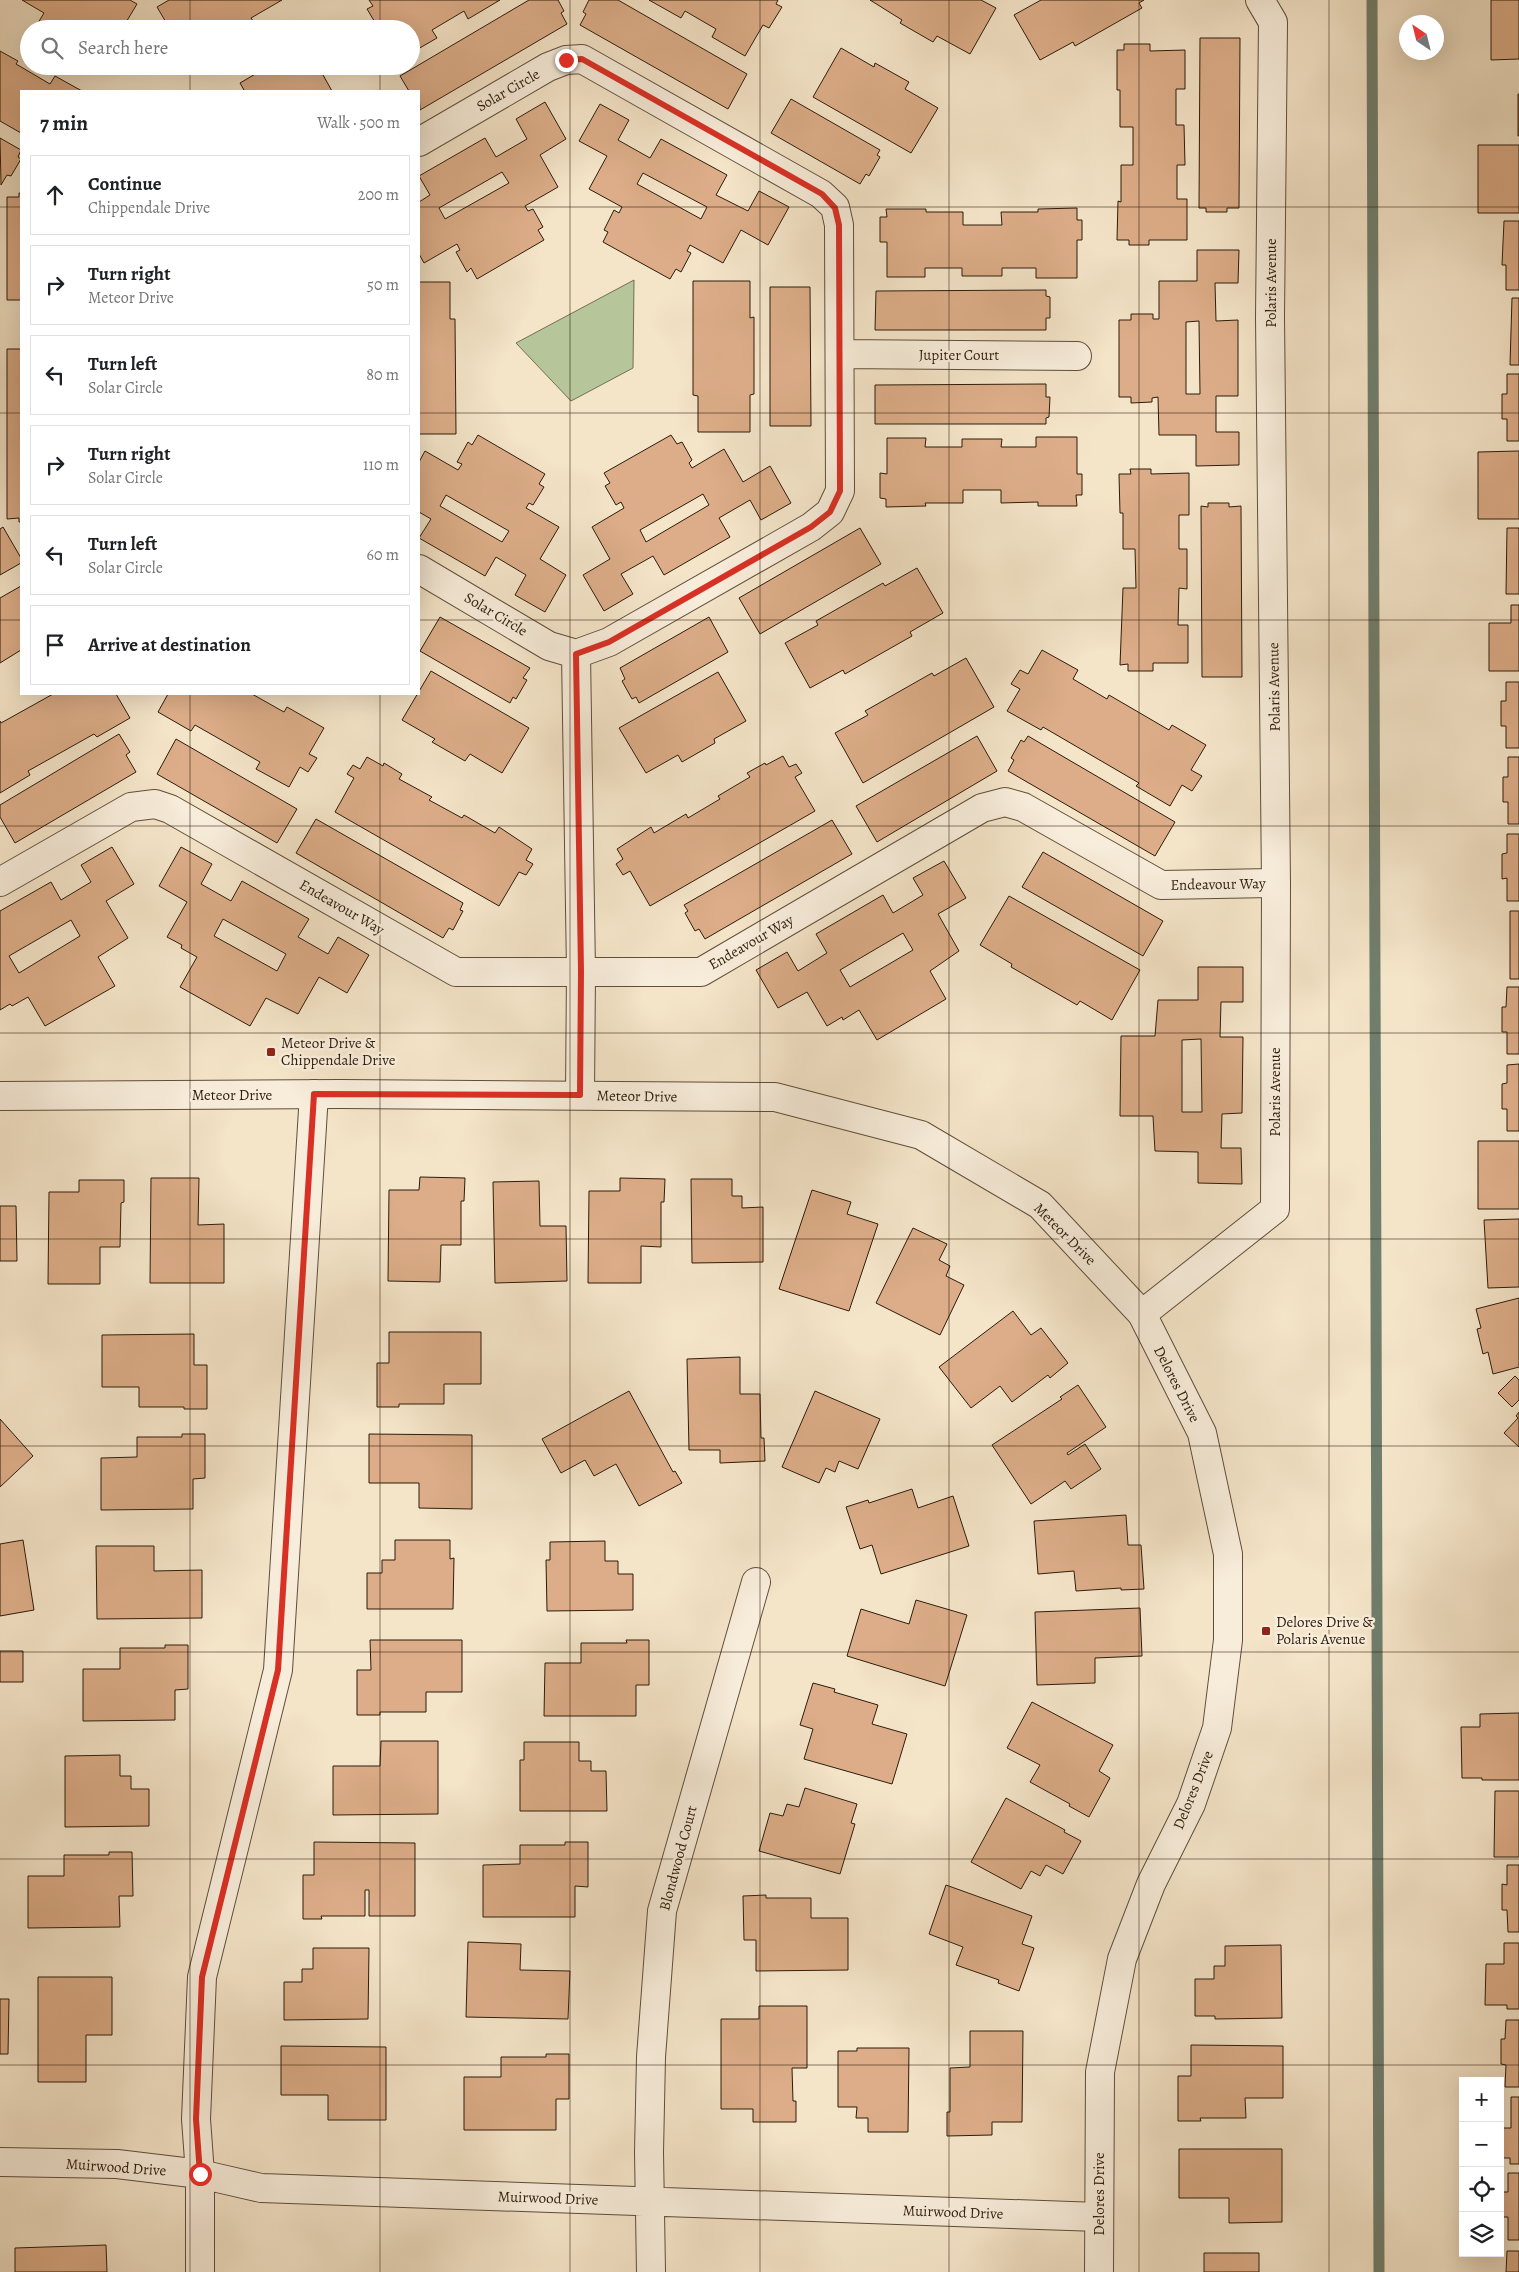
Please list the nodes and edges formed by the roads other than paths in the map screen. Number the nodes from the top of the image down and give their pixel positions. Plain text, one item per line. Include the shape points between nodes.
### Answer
1 (1260, 0) edge
2 (420, 141) edge
3 (840, 354) junction
4 (1077, 356) dead end
5 (420, 569) edge
6 (576, 654) junction
7 (0, 882) edge
8 (1276, 883) junction
9 (581, 971) junction
10 (314, 1094) junction
11 (580, 1095) junction
12 (0, 1096) edge
13 (1142, 1314) junction
14 (756, 1582) dead end
15 (0, 2162) edge
16 (200, 2174) junction
17 (652, 2201) junction
18 (1099, 2217) junction
19 (200, 2272) edge
20 (651, 2272) edge
21 (1099, 2272) edge

1 - 8 street, Polaris Avenue via 1273,22 1270,317
2 - 3 street, Solar Circle via 548,67 566,60 582,59 822,194 835,208 839,225
3 - 4 street, Jupiter Court
3 - 6 street, Solar Circle via 840,491 830,512 811,527 609,642
5 - 6 street, Solar Circle via 549,646
6 - 9 street
7 - 9 street, Endeavour Way via 131,807 156,804 456,972
8 - 9 street, Endeavour Way via 1161,885 1023,807 1005,802 982,808 701,972
8 - 13 street, Polaris Avenue via 1275,1209
9 - 11 street
10 - 11 street, Meteor Drive
10 - 12 street, Meteor Drive
10 - 16 street via 278,1670 202,1977 196,2119
11 - 13 street, Meteor Drive via 775,1097 921,1135 1040,1205
13 - 18 street, Delores Drive via 1202,1432 1228,1554 1228,1640 1217,1728 1191,1804 1151,1884 1122,1959 1100,2072
14 - 17 street, Blondwood Court via 662,1911 651,2057
15 - 16 street, Muirwood Drive via 117,2164
16 - 17 street, Muirwood Drive via 262,2188
16 - 19 street
17 - 18 street, Muirwood Drive
17 - 20 street, Blondwood Court
18 - 21 street, Delores Drive

